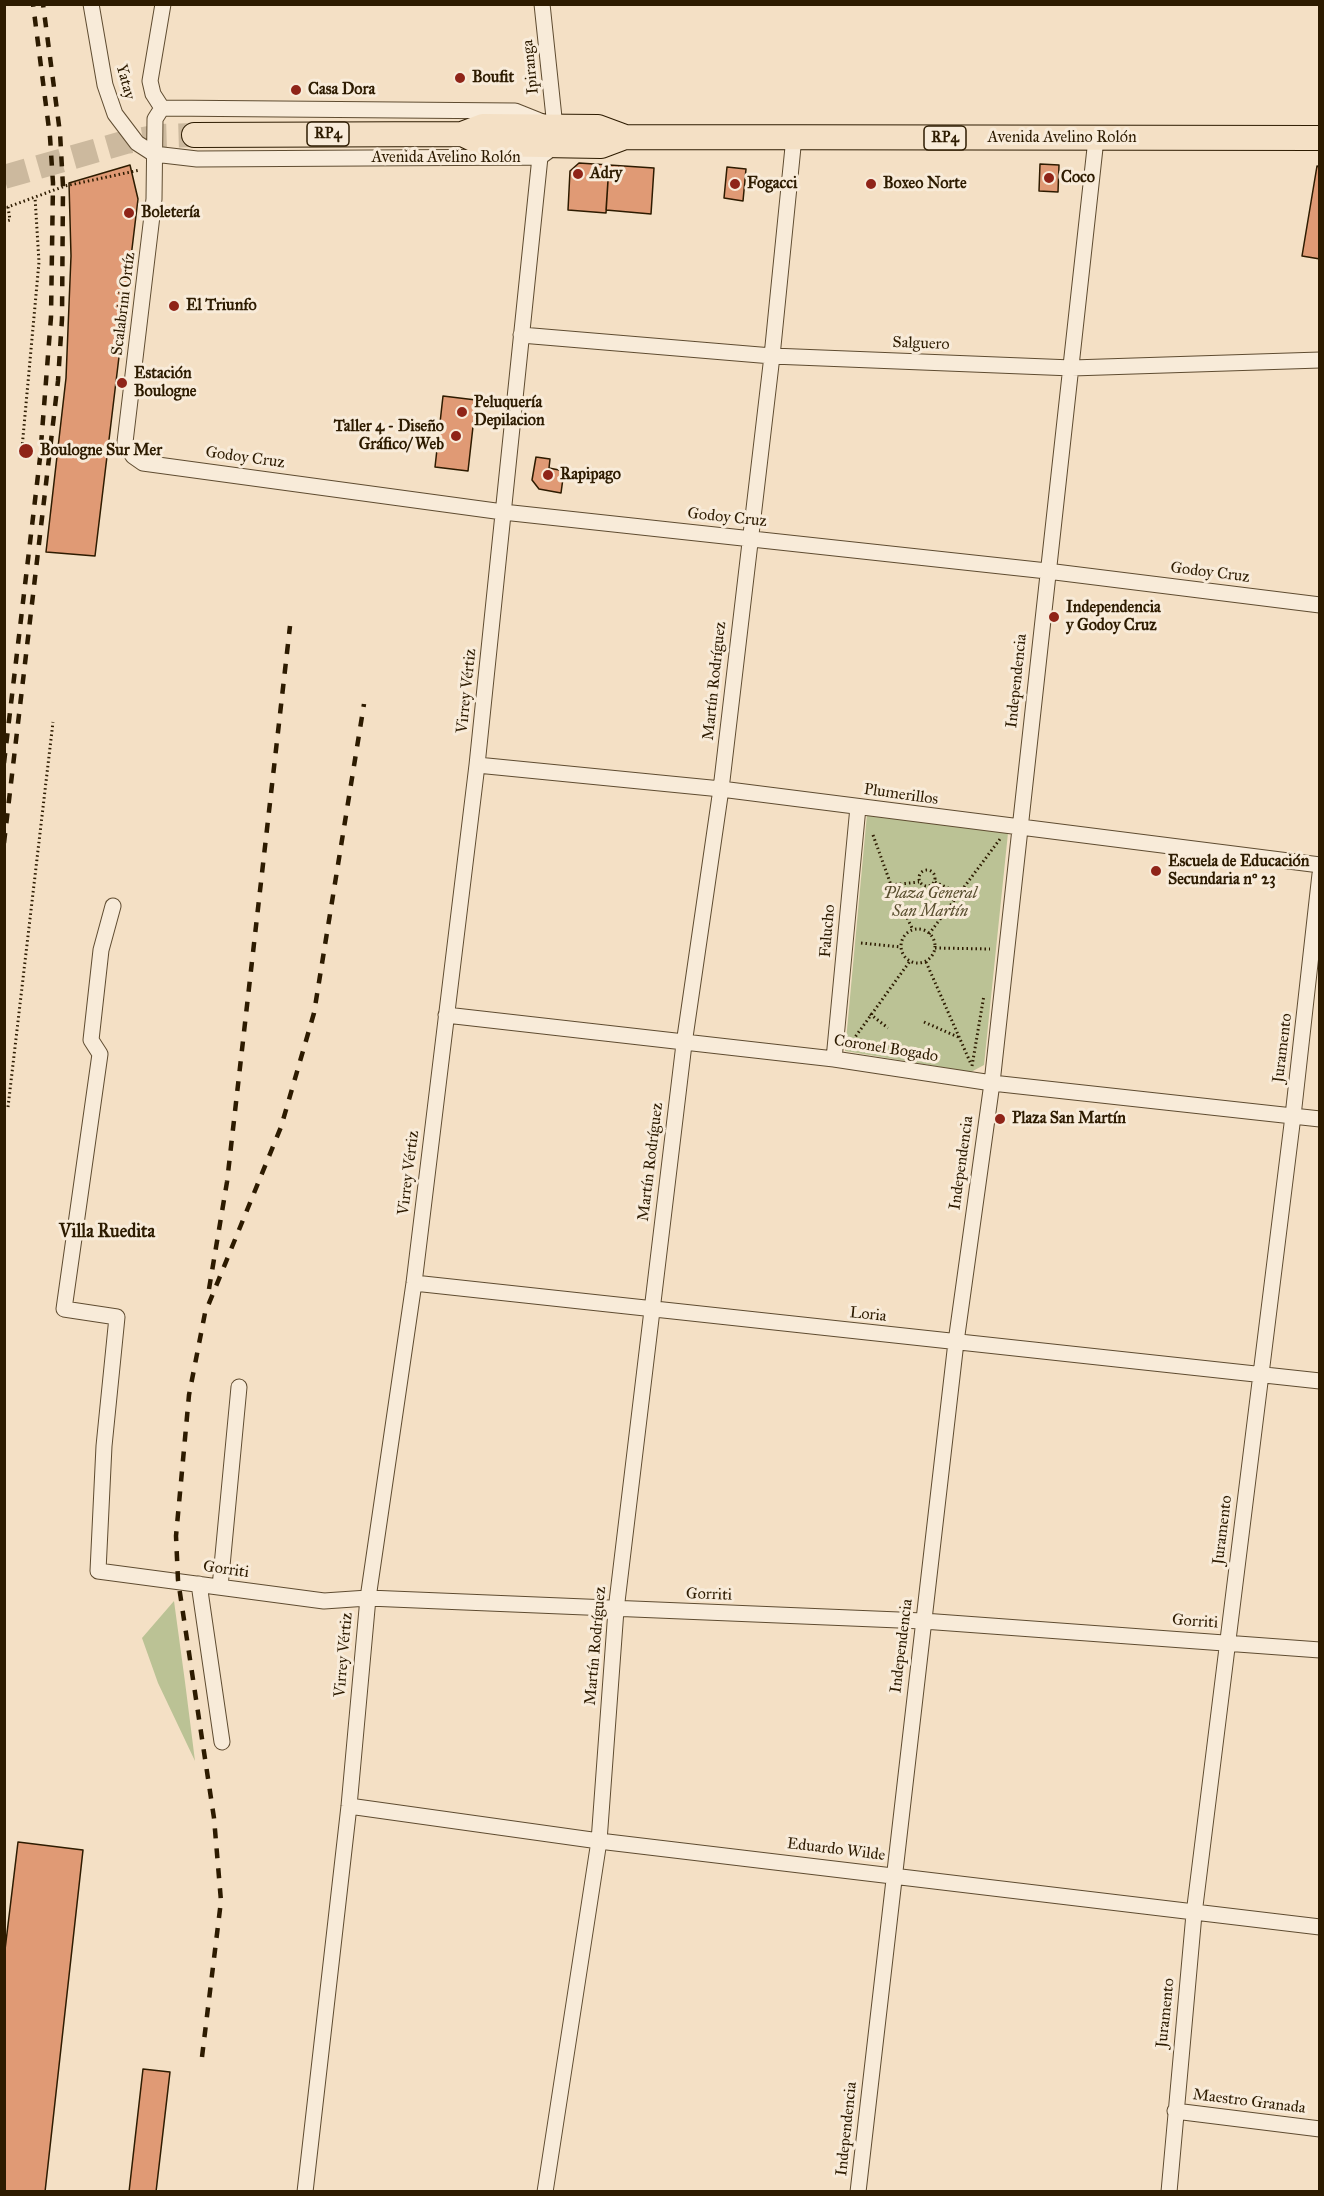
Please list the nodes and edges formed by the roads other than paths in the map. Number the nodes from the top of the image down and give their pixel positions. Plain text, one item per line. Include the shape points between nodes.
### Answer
1 (92, 4) edge
2 (163, 4) edge
3 (542, 4) edge
4 (162, 108) junction
5 (194, 135) tunnel mouth
6 (794, 137) junction
7 (1320, 138) edge
8 (1096, 139) junction
9 (550, 143) junction
10 (154, 161) junction
11 (521, 334) junction
12 (772, 356) junction
13 (1320, 360) edge
14 (1072, 368) junction
15 (133, 456) joint
16 (504, 512) junction
17 (748, 539) junction
18 (1047, 571) junction
19 (1320, 605) edge
20 (477, 765) junction
21 (721, 789) junction
22 (858, 807) junction
23 (1019, 829) junction
24 (1320, 866) edge
25 (1320, 874) edge
26 (113, 906) dead end
27 (446, 1016) junction
28 (684, 1044) junction
29 (834, 1059) junction
30 (992, 1083) junction
31 (1293, 1116) junction
32 (1320, 1119) edge
33 (414, 1283) junction
34 (651, 1309) junction
35 (956, 1342) junction
36 (1261, 1375) junction
37 (1320, 1382) edge
38 (239, 1387) dead end
39 (199, 1584) junction
40 (220, 1587) junction
41 (368, 1598) junction
42 (616, 1610) junction
43 (923, 1621) junction
44 (1226, 1642) junction
45 (1320, 1650) edge
46 (222, 1742) dead end
47 (349, 1806) junction
48 (599, 1841) junction
49 (893, 1875) junction
50 (1194, 1914) junction
51 (1320, 1927) edge
52 (1175, 2111) junction
53 (1320, 2129) edge
54 (304, 2192) edge
55 (545, 2192) edge
56 (858, 2192) edge
57 (1168, 2192) edge

1 - 10 street, Yatay via 105,85 116,114
2 - 4 street via 150,81
3 - 9 street, Ipiranga
4 - 9 street, Avenida Avelino Rolón via 515,111
4 - 10 street, Scalabrini Ortíz via 155,118
5 - 9 main road, Avenida Avelino Rolón / RP4 via 462,134 483,144
6 - 8 main road, Avenida Avelino Rolón / RP4
6 - 9 main road, Avenida Avelino Rolón / RP4 via 625,137 601,146
6 - 12 street, Martín Rodríguez
7 - 8 main road, Avenida Avelino Rolón / RP4
8 - 14 street, Independencia
9 - 10 street, Avenida Avelino Rolón
9 - 11 street, Virrey Vértiz
10 - 15 street, Scalabrini Ortíz via 154,199 125,442
11 - 12 street, Salguero
11 - 16 street, Virrey Vértiz
12 - 14 street, Salguero
12 - 17 street, Martín Rodríguez
13 - 14 street, Salguero
14 - 18 street, Independencia
15 - 16 street, Godoy Cruz via 144,463
16 - 17 street, Godoy Cruz
16 - 20 street, Virrey Vértiz
17 - 18 street, Godoy Cruz
17 - 21 street, Martín Rodríguez
18 - 19 street, Godoy Cruz
18 - 23 street, Independencia
20 - 21 street, Plumerillos
20 - 27 street, Virrey Vértiz
21 - 22 street, Plumerillos
21 - 28 street, Martín Rodríguez
22 - 23 street, Plumerillos
22 - 29 street, Falucho
23 - 24 street, Plumerillos
23 - 30 street, Independencia
25 - 31 street, Juramento
26 - 39 street, Gorriti via 101,950 91,1040 100,1053 64,1309 117,1317 104,1446 98,1570
27 - 28 street, Coronel Bogado
27 - 33 street, Virrey Vértiz
28 - 29 street, Coronel Bogado
28 - 34 street, Martín Rodríguez
29 - 30 street, Coronel Bogado
30 - 31 street, Coronel Bogado
30 - 35 street, Independencia
31 - 32 street, Coronel Bogado
31 - 36 street, Juramento
33 - 34 street, Loria
33 - 41 street, Virrey Vértiz
34 - 35 street, Loria
34 - 42 street, Martín Rodríguez
35 - 36 street, Loria
35 - 43 street, Independencia
36 - 37 street, Loria
36 - 44 street, Juramento
38 - 40 street
39 - 40 street, Gorriti
39 - 46 street
40 - 41 street, Gorriti via 324,1601
41 - 42 street, Gorriti
41 - 47 street, Virrey Vértiz
42 - 43 street, Gorriti
42 - 48 street, Martín Rodríguez
43 - 44 street, Gorriti
43 - 49 street, Independencia
44 - 45 street, Gorriti
44 - 50 street, Juramento
47 - 48 street, Eduardo Wilde
47 - 54 street, Virrey Vértiz
48 - 49 street, Eduardo Wilde
48 - 55 street, Martín Rodríguez
49 - 50 street, Eduardo Wilde
49 - 56 street, Independencia
50 - 51 street, Eduardo Wilde
50 - 52 street, Juramento
52 - 53 street, Maestro Granada
52 - 57 street, Juramento

